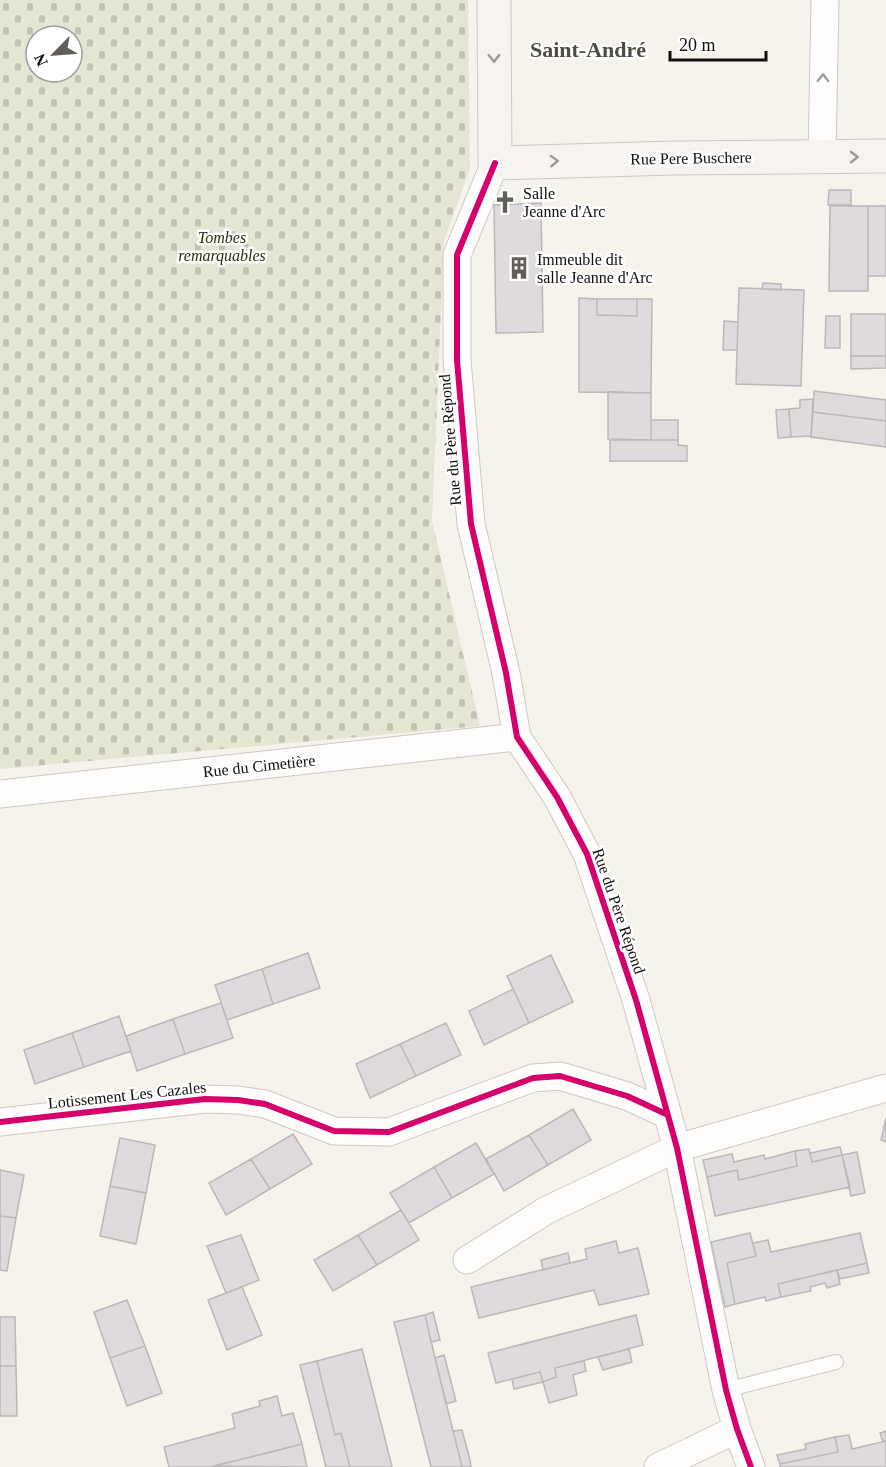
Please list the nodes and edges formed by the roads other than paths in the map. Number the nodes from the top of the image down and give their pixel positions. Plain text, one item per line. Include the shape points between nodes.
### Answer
1 (494, 0) edge
2 (825, 0) edge
3 (886, 156) edge
4 (822, 157) junction
5 (495, 163) junction
6 (517, 738) junction
7 (0, 794) edge
8 (886, 1088) edge
9 (666, 1114) junction
10 (0, 1122) edge
11 (676, 1148) junction
12 (467, 1260) dead end
13 (837, 1362) dead end
14 (726, 1390) junction
15 (737, 1429) junction
16 (658, 1467) edge
17 (751, 1467) edge

1 -> 5 main road, Rue du Père Répond
4 -> 2 street
4 -> 3 main road, Rue Pere Buschere
5 -> 4 main road, Rue Pere Buschere
5 - 6 street, Rue du Père Répond via 457,255 457,360 471,524
6 - 7 street, Rue du Cimetière
6 - 9 street, Rue du Père Répond via 557,797 587,854 636,1000
8 - 11 street
9 - 10 street, Lotissement Les Cazales via 627,1096 560,1076 533,1078 388,1132 334,1131 265,1104 238,1100
9 - 11 street, Rue du Père Répond
11 - 12 street via 547,1210
11 - 14 street, Rue du Père Répond
13 - 14 lane
14 - 15 street, Rue du Père Répond
15 - 16 street
15 - 17 street, Rue du Père Répond

